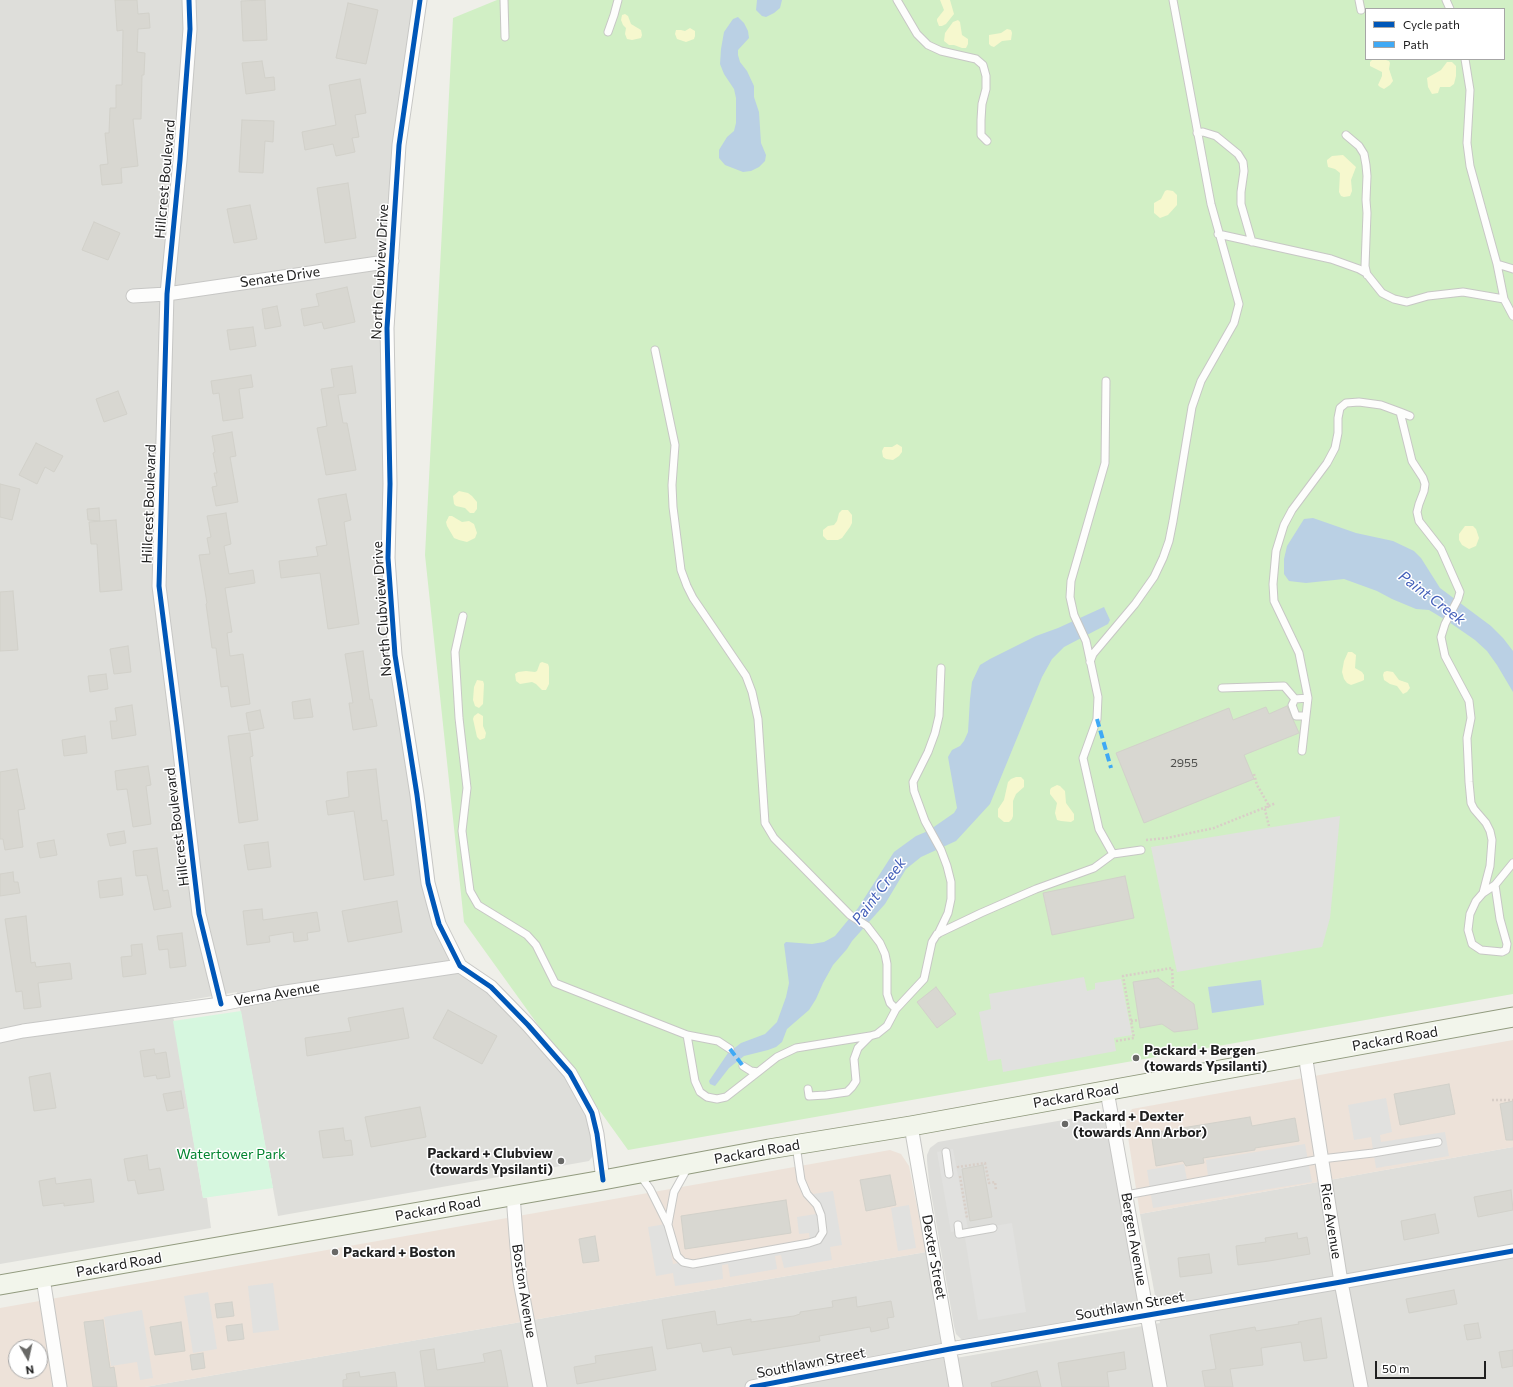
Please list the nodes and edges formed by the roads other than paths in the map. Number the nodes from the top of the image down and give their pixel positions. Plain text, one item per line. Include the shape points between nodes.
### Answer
1 (189, 0) edge
2 (420, 0) edge
3 (504, 0) edge
4 (618, 0) edge
5 (898, 0) edge
6 (1172, 0) edge
7 (1359, 0) edge
8 (1361, 10) dead end
9 (608, 32) dead end
10 (505, 37) dead end
11 (1465, 60) edge
12 (1198, 133) junction
13 (1346, 135) dead end
14 (987, 140) dead end
15 (1218, 234) junction
16 (1252, 242) junction
17 (392, 261) junction
18 (1497, 264) junction
19 (1513, 269) edge
20 (1367, 275) junction
21 (168, 294) junction
22 (133, 296) dead end
23 (1504, 299) junction
24 (1513, 316) edge
25 (655, 350) dead end
26 (1106, 381) dead end
27 (1400, 412) junction
28 (1410, 416) dead end
29 (463, 616) dead end
30 (1090, 662) junction
31 (941, 668) dead end
32 (1222, 688) dead end
33 (1308, 698) junction
34 (1295, 699) junction
35 (1306, 716) junction
36 (1302, 751) dead end
37 (1141, 850) dead end
38 (1114, 854) junction
39 (1513, 863) edge
40 (1495, 885) junction
41 (1482, 893) junction
42 (937, 934) junction
43 (460, 966) junction
44 (221, 1004) junction
45 (896, 1009) junction
46 (1513, 1017) edge
47 (687, 1035) junction
48 (0, 1036) edge
49 (870, 1036) junction
50 (730, 1049) dead end
51 (1305, 1054) junction
52 (743, 1066) dead end
53 (758, 1072) junction
54 (808, 1089) dead end
55 (1108, 1090) junction
56 (911, 1126) junction
57 (1438, 1142) dead end
58 (796, 1145) junction
59 (946, 1152) dead end
60 (1321, 1158) junction
61 (690, 1164) junction
62 (639, 1173) junction
63 (949, 1174) dead end
64 (603, 1180) junction
65 (514, 1195) junction
66 (1126, 1195) junction
67 (668, 1225) junction
68 (958, 1225) dead end
69 (992, 1228) dead end
70 (1513, 1251) edge
71 (43, 1278) junction
72 (1341, 1282) junction
73 (0, 1283) edge
74 (1148, 1315) junction
75 (950, 1349) junction
76 (60, 1387) edge
77 (540, 1387) edge
78 (752, 1387) edge
79 (956, 1387) edge
80 (1160, 1387) edge
81 (1361, 1387) edge

1 - 21 street, Hillcrest Boulevard via 190,28
2 - 17 street, North Clubview Drive via 399,145
3 - 10 lane
4 - 9 lane
5 - 14 lane via 916,34 928,45 976,59 984,65 986,89 980,120 981,135
6 - 12 lane
7 - 8 lane
11 - 18 lane via 1470,90 1470,166
12 - 15 lane
12 - 16 lane via 1216,136 1238,154 1243,162 1241,204
13 - 20 lane via 1359,146 1366,165
15 - 16 lane
15 - 30 lane via 1236,292 1237,313 1201,381 1192,407 1169,541 1154,577 1093,654
16 - 20 lane via 1331,259 1359,269
17 - 21 street, Senate Drive
17 - 43 street, North Clubview Drive via 388,328 388,558 395,655 428,883 439,924
18 - 19 lane
18 - 23 lane
20 - 23 lane via 1382,293 1407,302 1428,296 1463,292
21 - 22 street, Senate Drive
21 - 44 street, Hillcrest Boulevard via 159,586 199,914
23 - 24 lane
25 - 45 lane via 674,445 673,506 682,570 693,598 746,676 752,692 758,719 765,823 774,838 850,915 867,926 880,943 887,964 887,994 890,1003
26 - 30 lane via 1105,463 1071,581 1070,598 1074,615 1086,641
27 - 28 lane
27 - 33 lane via 1381,405 1359,402 1343,405 1338,418 1335,448 1284,525 1276,551 1274,601 1299,653
27 - 41 lane via 1412,461 1425,484 1417,512 1419,521 1441,549 1460,592 1441,637 1445,656 1469,701 1471,718 1467,738 1471,803 1486,823 1492,840 1491,860
29 - 47 lane via 455,652 467,788 462,831 470,891 478,905 527,935 536,945 555,983
30 - 38 lane via 1098,697 1097,719 1083,758 1099,829
31 - 42 lane via 939,716 935,733 913,782 925,820 948,866 951,882 948,913
32 - 34 lane via 1284,686
33 - 34 lane
33 - 35 lane
34 - 35 lane via 1292,704 1296,716
35 - 36 lane
37 - 38 lane
38 - 42 lane via 1094,868 1036,889
39 - 40 lane
40 - 41 lane
40 - 41 lane via 1507,944 1506,950 1502,952 1481,950 1472,944 1468,930 1470,914
42 - 45 lane via 932,942 924,979
43 - 44 street, Verna Avenue
43 - 64 street, North Clubview Drive via 491,987 570,1073 592,1113
44 - 48 street, Verna Avenue
45 - 49 lane via 887,1026
46 - 51 main road, Packard Road
47 - 50 lane via 718,1041
47 - 53 lane via 695,1081 700,1092 707,1097 726,1097
49 - 53 lane via 796,1048 777,1057
49 - 54 lane via 858,1048 854,1059 856,1081 847,1092 809,1096
51 - 55 main road, Packard Road
51 - 60 street, Rice Avenue
52 - 53 lane via 751,1072
55 - 56 main road, Packard Road
55 - 66 street, Bergen Avenue
56 - 58 main road, Packard Road
56 - 75 street, Dexter Street
57 - 60 lane via 1373,1153
58 - 61 main road, Packard Road
58 - 67 lane via 802,1180 807,1194 817,1205 821,1215 823,1232 818,1240 693,1264 683,1262 677,1256
59 - 63 lane
60 - 66 lane
60 - 72 street, Rice Avenue
61 - 62 main road, Packard Road
61 - 67 lane via 674,1192
62 - 64 main road, Packard Road
62 - 67 lane
64 - 65 main road, Packard Road
65 - 71 main road, Packard Road
65 - 77 street, Boston Avenue via 520,1281
66 - 74 street, Bergen Avenue
68 - 69 lane via 959,1234
70 - 72 street, Southlawn Street
71 - 73 main road, Packard Road
71 - 76 street
72 - 74 street, Southlawn Street
72 - 81 street, Rice Avenue
74 - 75 street, Southlawn Street
74 - 80 street, Bergen Avenue
75 - 78 street, Southlawn Street
75 - 79 street, Dexter Street

